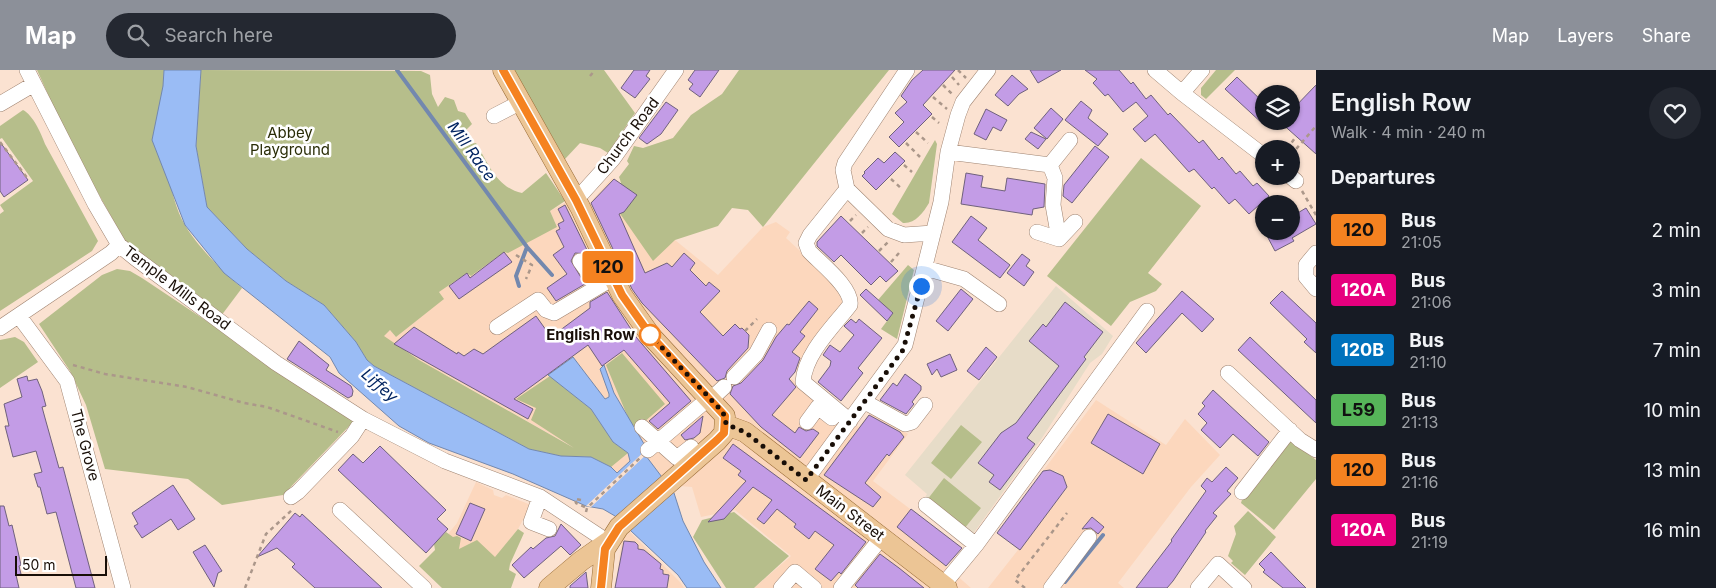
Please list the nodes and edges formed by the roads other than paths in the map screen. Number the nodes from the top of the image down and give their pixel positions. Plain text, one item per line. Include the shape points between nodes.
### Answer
1 (27, 70) edge
2 (503, 70) edge
3 (676, 70) edge
4 (907, 70) edge
5 (988, 70) edge
6 (1155, 70) edge
7 (1202, 70) edge
8 (34, 84) junction
9 (1182, 93) junction
10 (0, 104) edge
11 (523, 105) junction
12 (496, 120) dead end
13 (1070, 140) dead end
14 (1255, 149) edge
15 (948, 152) junction
16 (1050, 165) junction
17 (847, 189) junction
18 (578, 204) junction
19 (1075, 222) dead end
20 (1037, 232) dead end
21 (933, 233) junction
22 (1059, 239) junction
23 (119, 245) junction
24 (1316, 253) edge
25 (580, 261) dead end
26 (925, 268) junction
27 (606, 282) junction
28 (1316, 289) edge
29 (999, 304) dead end
30 (1147, 311) dead end
31 (19, 316) junction
32 (497, 327) dead end
33 (0, 328) edge
34 (769, 330) dead end
35 (1228, 372) dead end
36 (719, 390) junction
37 (865, 402) junction
38 (925, 405) dead end
39 (368, 422) junction
40 (807, 422) dead end
41 (726, 424) junction
42 (848, 424) junction
43 (642, 427) dead end
44 (1290, 430) junction
45 (653, 446) junction
46 (691, 447) dead end
47 (1316, 450) edge
48 (806, 480) junction
49 (1242, 492) dead end
50 (295, 495) road end
51 (540, 498) junction
52 (926, 505) dead end
53 (340, 510) dead end
54 (549, 528) dead end
55 (614, 535) junction
56 (882, 536) junction
57 (1089, 537) dead end
58 (976, 546) junction
59 (945, 586) edge
60 (123, 588) edge
61 (424, 588) edge
62 (549, 588) edge
63 (601, 588) edge
64 (781, 588) edge
65 (814, 588) edge
66 (841, 588) edge
67 (1051, 588) edge
68 (1198, 588) edge
69 (1244, 588) edge

1 - 8 street, Temple Mills Road
2 - 11 main road
3 - 18 street, Church Road
4 - 17 street via 845,163 843,170
5 - 15 street via 963,102
6 - 9 street
7 - 9 street
8 - 10 street
8 - 23 street, Temple Mills Road
9 - 14 street
11 - 12 street
11 - 18 main road
13 - 16 street
15 - 16 street
15 - 21 street
16 - 22 street via 1055,178 1053,205
17 - 21 street via 888,228 904,235
17 - 42 street via 810,234 806,244 845,288 851,298 850,304 814,353 803,382
18 - 27 main road
19 - 22 street
20 - 22 street
21 - 26 street
23 - 31 street
23 - 39 street, Temple Mills Road via 276,363
24 - 28 street via 1306,265 1306,278
25 - 27 street
26 - 29 street via 964,279
26 - 37 street via 906,345
27 - 32 street via 554,313 546,310 538,300
27 - 36 main road via 622,295 651,336
30 - 58 street
31 - 33 street
31 - 60 street, The Grove via 67,381 72,394
34 - 36 street via 756,354
35 - 44 street
36 - 41 main road
36 - 45 street
37 - 38 street via 905,424 912,422
37 - 42 street
39 - 50 street
39 - 51 street, Temple Mills Road via 445,461
40 - 42 street via 818,407
41 - 48 main road, Main Street via 745,432
41 - 55 main road via 724,433 717,440
42 - 48 street
43 - 45 street
44 - 47 street
44 - 49 street
45 - 46 street via 677,458
48 - 56 main road, Main Street
51 - 54 street via 531,522
51 - 55 street, Temple Mills Road
52 - 58 street
53 - 61 street
55 - 62 main road
55 - 63 main road via 602,560
56 - 59 main road, Main Street
56 - 66 street
57 - 67 street
58 - 59 street
64 - 65 street via 795,572
68 - 69 street via 1220,560

